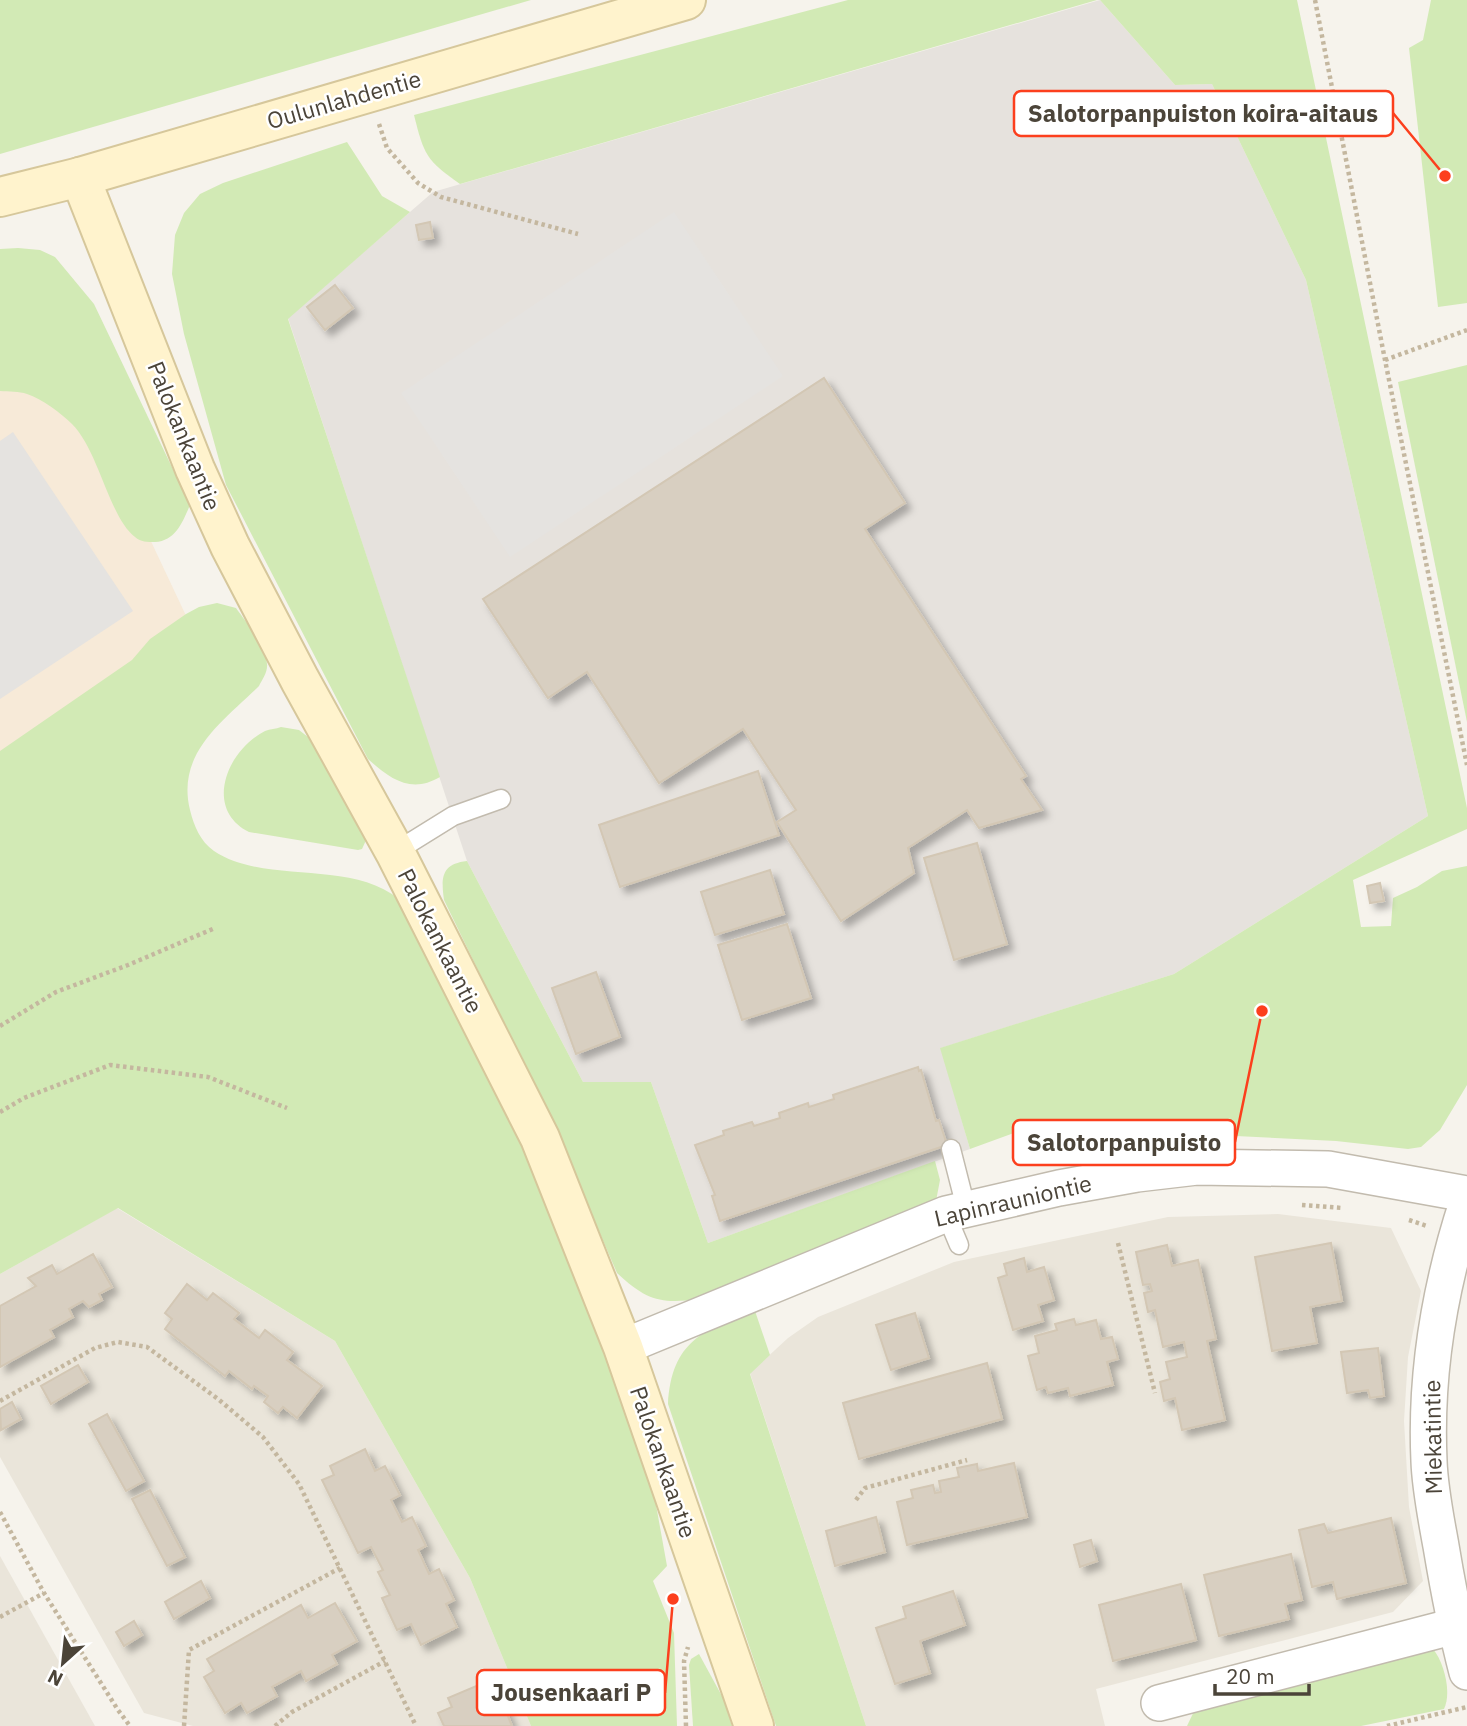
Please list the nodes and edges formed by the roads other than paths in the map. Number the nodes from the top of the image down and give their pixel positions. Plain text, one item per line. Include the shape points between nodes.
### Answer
1 (687, 0) edge
2 (80, 177) junction
3 (0, 197) edge
4 (501, 799) dead end
5 (395, 852) junction
6 (951, 1149) dead end
7 (1467, 1194) edge
8 (956, 1211) junction
9 (1462, 1218) edge
10 (959, 1245) dead end
11 (623, 1347) junction
12 (1455, 1626) junction
13 (1467, 1672) edge
14 (1159, 1703) dead end
15 (754, 1726) edge

1 - 2 main road, Oulunlahdentie
2 - 3 main road, Oulunlahdentie
2 - 5 main road, Palokankaantie via 230,546
4 - 5 lane via 453,816
5 - 11 main road, Palokankaantie via 540,1138
6 - 8 lane
7 - 8 street, Lapinrauniontie via 1328,1168 1197,1167 1137,1174
8 - 10 lane
8 - 11 street, Lapinrauniontie
9 - 12 street, Miekatintie via 1441,1306 1430,1384 1429,1462
11 - 15 main road, Palokankaantie
12 - 13 street, Miekatintie
12 - 14 street

